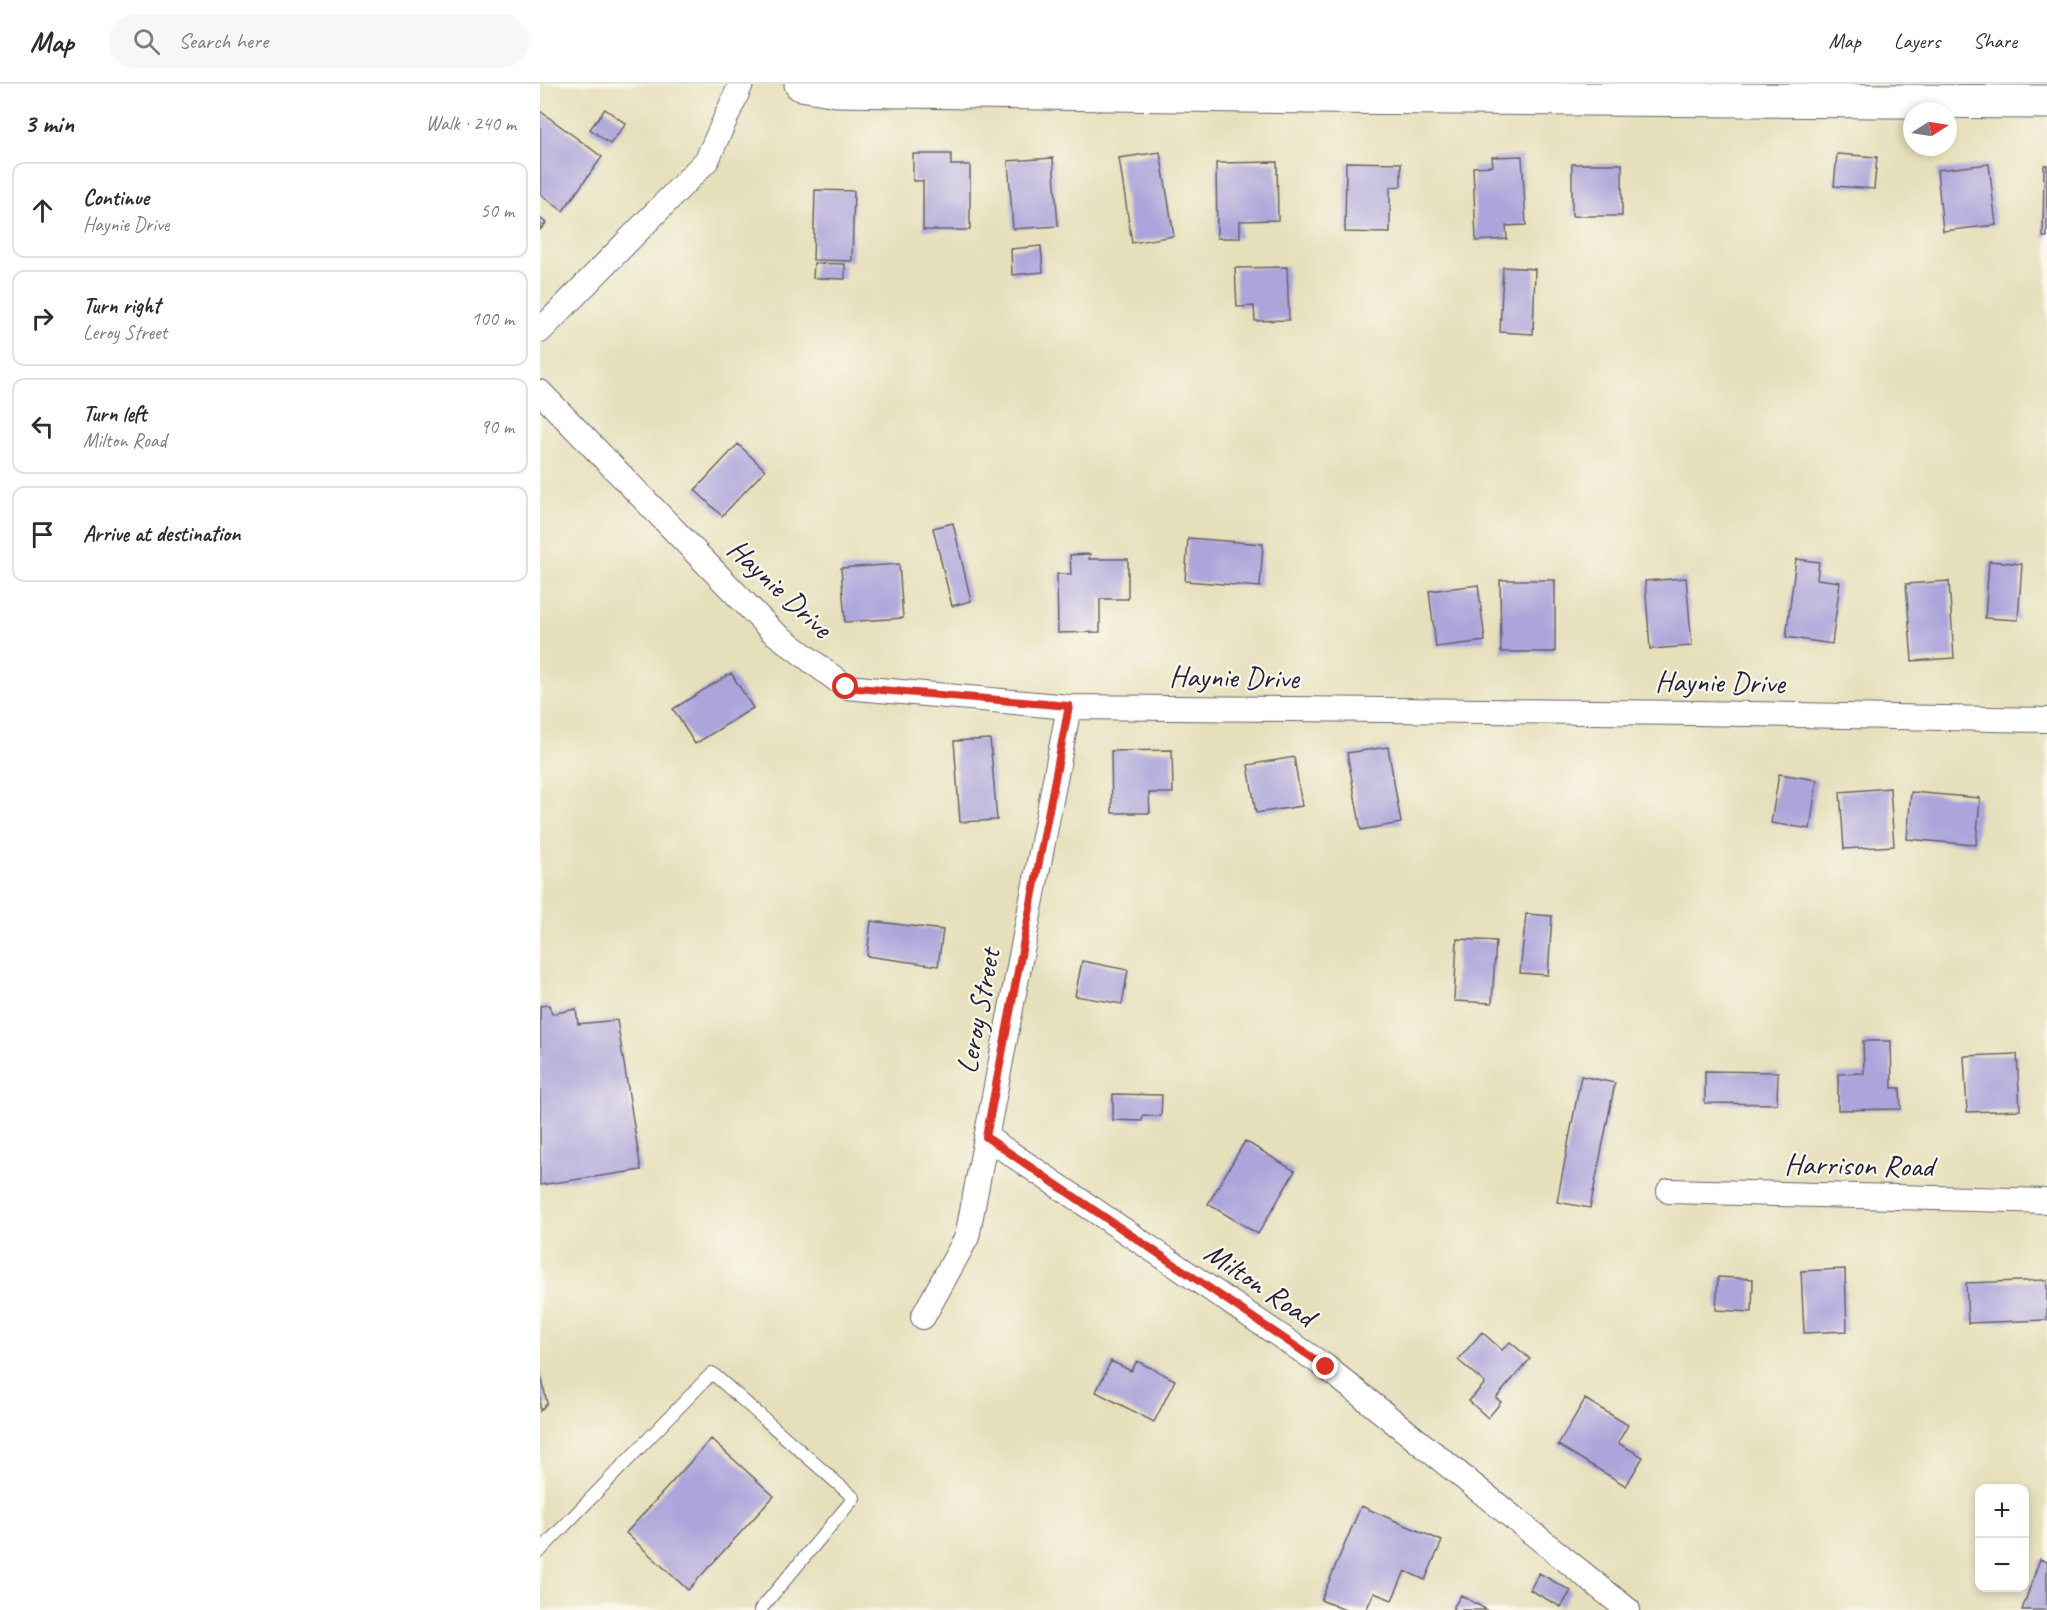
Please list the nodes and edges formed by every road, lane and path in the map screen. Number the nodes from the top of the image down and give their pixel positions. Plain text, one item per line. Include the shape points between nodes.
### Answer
1 (741, 84) edge
2 (801, 84) edge
3 (1311, 91) edge
4 (1681, 92) edge
5 (1772, 93) edge
6 (2047, 102) edge
7 (540, 332) edge
8 (540, 392) edge
9 (1069, 706) junction
10 (2047, 720) edge
11 (986, 1137) junction
12 (1669, 1191) dead end
13 (2047, 1201) edge
14 (923, 1317) dead end
15 (540, 1551) edge
16 (760, 1610) edge
17 (1628, 1610) edge

1 - 7 street via 707,160
2 - 3 street via 837,90
3 - 4 street
4 - 5 street
5 - 6 street
8 - 9 street, Haynie Drive via 772,631 846,687
9 - 10 street, Haynie Drive
9 - 11 street, Leroy Street
11 - 14 street, Leroy Street via 967,1238
11 - 17 street, Milton Road via 1326,1367
12 - 13 street, Harrison Road
15 - 16 lane via 712,1373 854,1498

